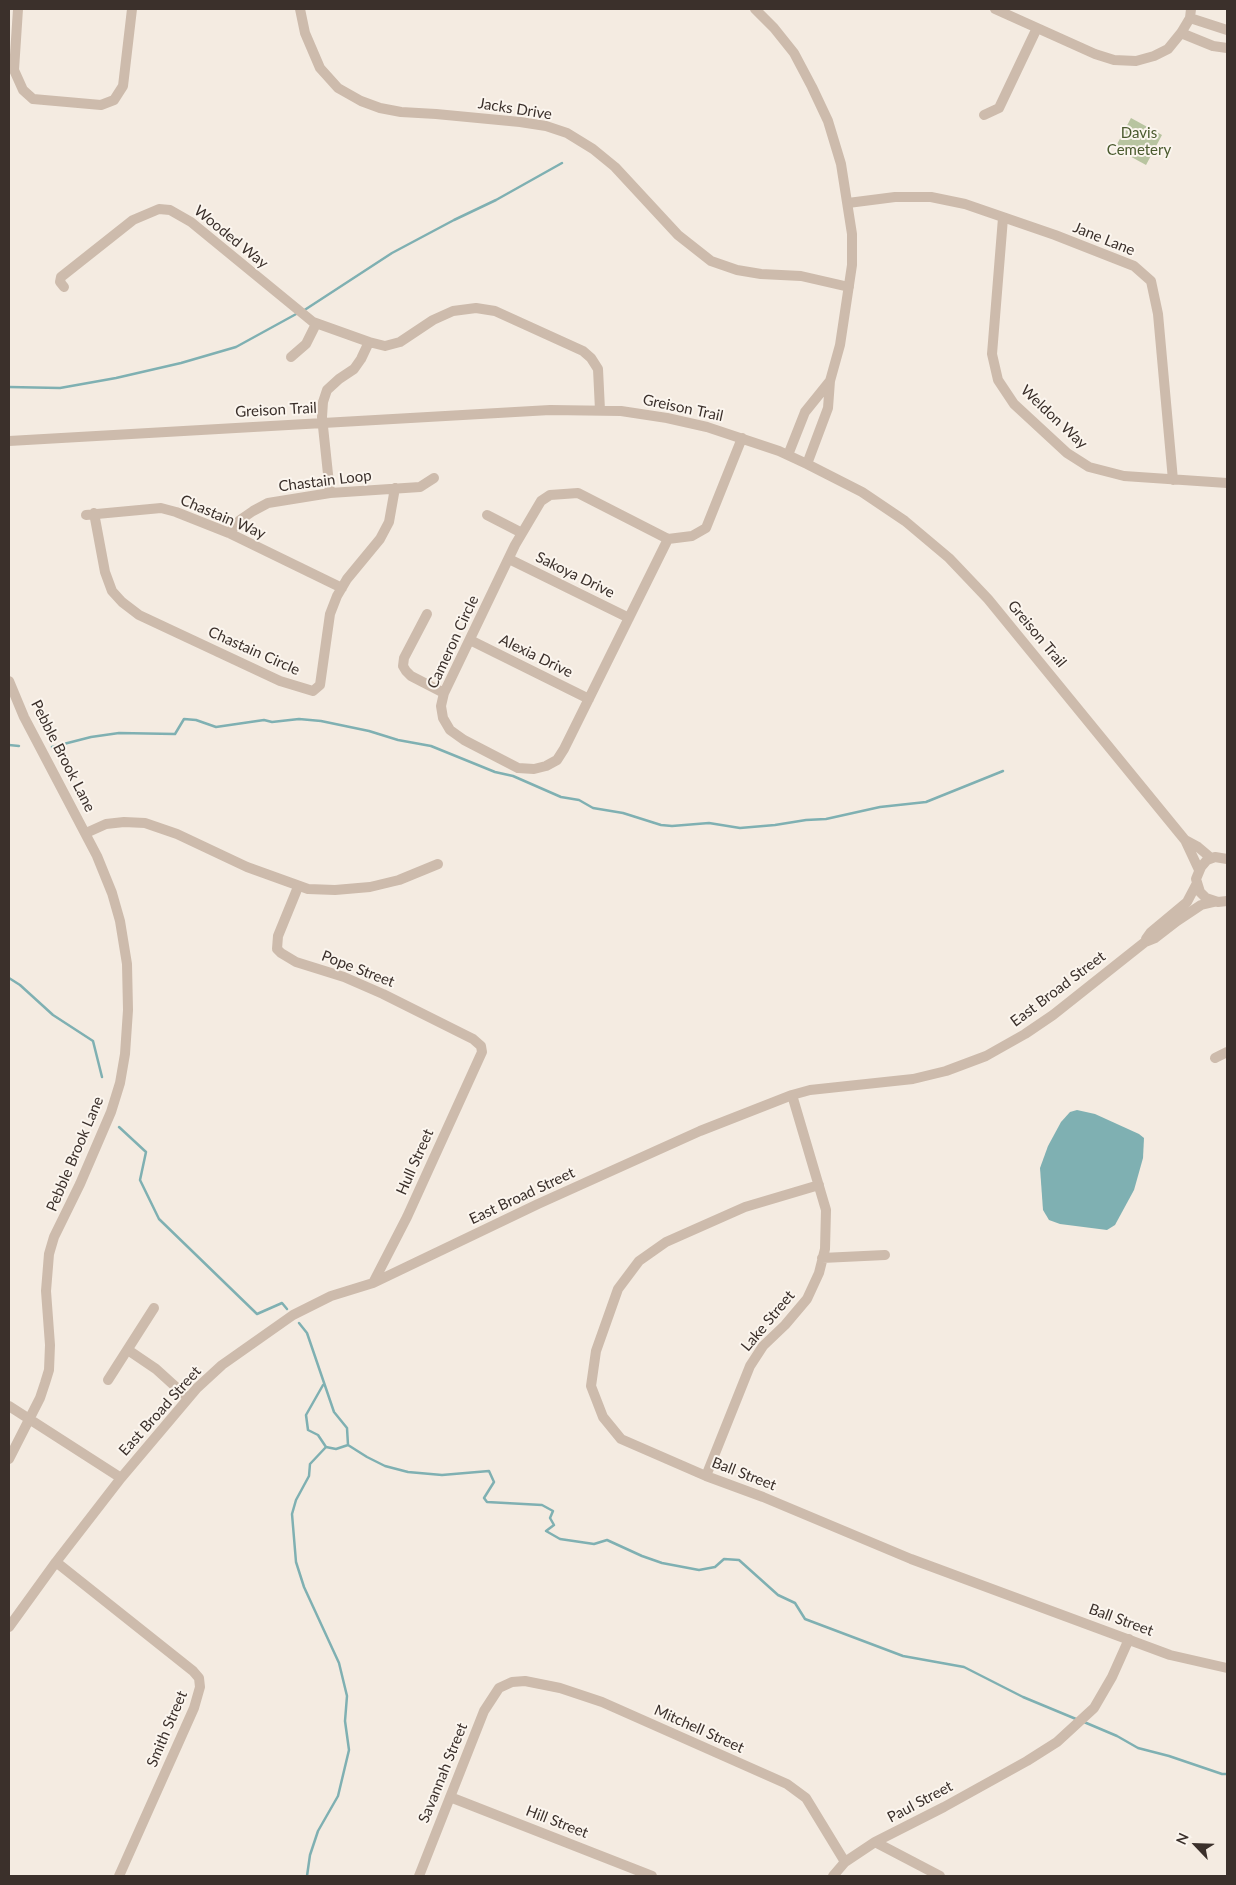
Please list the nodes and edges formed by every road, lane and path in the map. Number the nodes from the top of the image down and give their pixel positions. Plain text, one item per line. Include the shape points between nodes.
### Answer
1 (18, 9) edge
2 (132, 9) edge
3 (300, 9) edge
4 (755, 9) edge
5 (995, 9) edge
6 (1190, 13) edge
7 (1036, 28) junction
8 (1227, 30) edge
9 (1181, 33) junction
10 (1227, 48) edge
11 (984, 115) dead end
12 (848, 203) junction
13 (1003, 218) junction
14 (64, 287) dead end
15 (849, 287) junction
16 (316, 324) junction
17 (369, 342) junction
18 (291, 357) dead end
19 (830, 381) junction
20 (600, 410) junction
21 (324, 422) junction
22 (742, 438) junction
23 (9, 441) edge
24 (788, 455) junction
25 (807, 464) junction
26 (434, 478) dead end
27 (1173, 480) junction
28 (1227, 483) edge
29 (395, 488) junction
30 (330, 493) junction
31 (90, 514) joint
32 (487, 515) dead end
33 (229, 533) junction
34 (522, 533) junction
35 (668, 539) junction
36 (509, 559) junction
37 (342, 588) junction
38 (426, 614) dead end
39 (629, 618) junction
40 (470, 640) junction
41 (9, 681) edge
42 (444, 693) junction
43 (589, 699) junction
44 (86, 833) junction
45 (1185, 840) junction
46 (1226, 857) edge
47 (1211, 858) junction
48 (438, 864) dead end
49 (1199, 870) junction
50 (1197, 883) junction
51 (298, 886) junction
52 (1223, 902) edge
53 (1145, 942) junction
54 (482, 1052) joint
55 (1227, 1052) edge
56 (1216, 1058) dead end
57 (792, 1095) junction
58 (819, 1185) junction
59 (885, 1255) dead end
60 (822, 1258) junction
61 (373, 1283) junction
62 (154, 1308) dead end
63 (128, 1350) junction
64 (108, 1380) dead end
65 (188, 1398) junction
66 (9, 1406) edge
67 (30, 1419) junction
68 (9, 1458) edge
69 (706, 1476) junction
70 (121, 1478) junction
71 (56, 1562) junction
72 (9, 1627) edge
73 (1129, 1639) junction
74 (1227, 1668) edge
75 (504, 1686) joint
76 (450, 1797) junction
77 (875, 1842) junction
78 (845, 1862) junction
79 (628, 1872) edge
80 (119, 1876) edge
81 (419, 1876) edge
82 (652, 1876) edge
83 (833, 1876) edge
84 (940, 1876) edge

1 - 2 street via 14,70 23,90 33,99 101,105 114,100 123,86
3 - 15 street, Jacks Drive via 305,33 320,68 338,88 361,101 401,112 546,126 567,134 615,167 678,235 710,261 753,272 801,276
4 - 12 street via 794,53 812,87 828,121
5 - 7 street
6 - 8 street
6 - 9 street
7 - 9 street via 1095,54 1129,61 1154,56 1168,49
7 - 11 street via 999,108
9 - 10 street
12 - 13 street, Jane Lane via 896,197 931,197 965,204
12 - 15 street via 852,257
13 - 27 street, Jane Lane via 1134,266 1151,281 1158,314
13 - 27 street, Weldon Way via 992,354 998,380 1014,404 1066,453 1090,467 1124,476
14 - 16 street, Wooded Way via 61,277 133,220 159,209 170,210 191,222
15 - 19 street via 840,345
16 - 17 street, Wooded Way
16 - 18 street via 306,344
17 - 20 street, Wooded Way via 385,346 400,342 453,311 476,308 495,311 583,351 591,358 598,369
17 - 21 street via 354,369 327,390 322,411
19 - 24 street via 805,412
19 - 25 street via 828,408
20 - 21 street, Greison Trail
20 - 22 street, Greison Trail via 667,418
21 - 23 street, Greison Trail
21 - 30 street
22 - 24 street, Greison Trail
22 - 35 street via 706,528 692,536
24 - 25 street, Greison Trail
25 - 45 street, Greison Trail via 862,492 905,521 949,558 1020,636
26 - 29 street, Chastain Loop via 420,487
27 - 28 street, Weldon Way
29 - 30 street, Chastain Loop
29 - 37 street, Chastain Circle via 389,522 380,539
30 - 33 street, Chastain Loop via 268,503 252,510
31 - 33 street, Chastain Way via 160,508
31 - 37 street, Chastain Circle via 105,572 112,591 122,602 139,615 299,687 313,691 320,685 330,614
32 - 34 street
33 - 37 street, Chastain Way
34 - 35 street, Cameron Circle via 541,501 550,495 578,493
34 - 36 street, Cameron Circle
35 - 39 street, Cameron Circle
36 - 39 street, Sakoya Drive
36 - 40 street, Cameron Circle
38 - 42 street via 403,666 411,676
39 - 43 street, Cameron Circle
40 - 42 street, Cameron Circle
40 - 43 street, Alexia Drive
41 - 44 street, Pebble Brook Lane
42 - 43 street, Cameron Circle via 443,718 450,730 518,768 534,769 556,760
44 - 51 street via 106,824 146,823
44 - 67 street, Pebble Brook Lane via 112,892 127,964 125,1054 120,1082 104,1130 51,1245 46,1265 49,1370
45 - 47 street, Greison Trail
45 - 49 street, Greison Trail
46 - 47 street
47 - 49 street
48 - 51 street via 399,880 370,887 335,890
49 - 50 street, East Broad Street
50 - 52 street, East Broad Street via 1203,895
50 - 53 street, East Broad Street via 1187,902 1151,932
51 - 54 street, Pope Street via 278,936 277,949 281,953 296,962 383,994 473,1039 481,1046
52 - 53 street, East Broad Street via 1201,905
53 - 57 street, East Broad Street via 1053,1015 986,1056 945,1072 913,1079 810,1090
54 - 61 street, Hull Street via 407,1217
55 - 56 street
57 - 58 street, Lake Street
57 - 61 street, East Broad Street via 700,1131
58 - 60 street, Lake Street via 826,1210
58 - 69 street, Ball Street via 745,1207 666,1242 639,1261 618,1289 596,1351 591,1386 604,1417 621,1439
59 - 60 street
60 - 69 street, Lake Street via 807,1298 785,1326 763,1346 750,1366
61 - 65 street, East Broad Street via 331,1296 293,1315 222,1365
62 - 63 street
63 - 64 street
63 - 65 street via 156,1369
65 - 70 street, East Broad Street
66 - 67 street
67 - 68 street, Pebble Brook Lane
67 - 70 street
69 - 73 street, Ball Street via 911,1559
70 - 71 street, East Broad Street
71 - 72 street, East Broad Street
71 - 80 street, Smith Street via 193,1671 200,1687 194,1708
73 - 74 street, Ball Street via 1170,1655
73 - 77 street, Paul Street via 1094,1708 1056,1742 1028,1761
75 - 76 street, Savannah Street via 499,1688 484,1711
75 - 78 street, Mitchell Street via 525,1680 602,1702 787,1784 806,1798
76 - 79 street, Hill Street
76 - 81 street, Savannah Street
77 - 78 street, Paul Street
77 - 84 street
78 - 83 street, Paul Street
79 - 82 street, Hill Street

